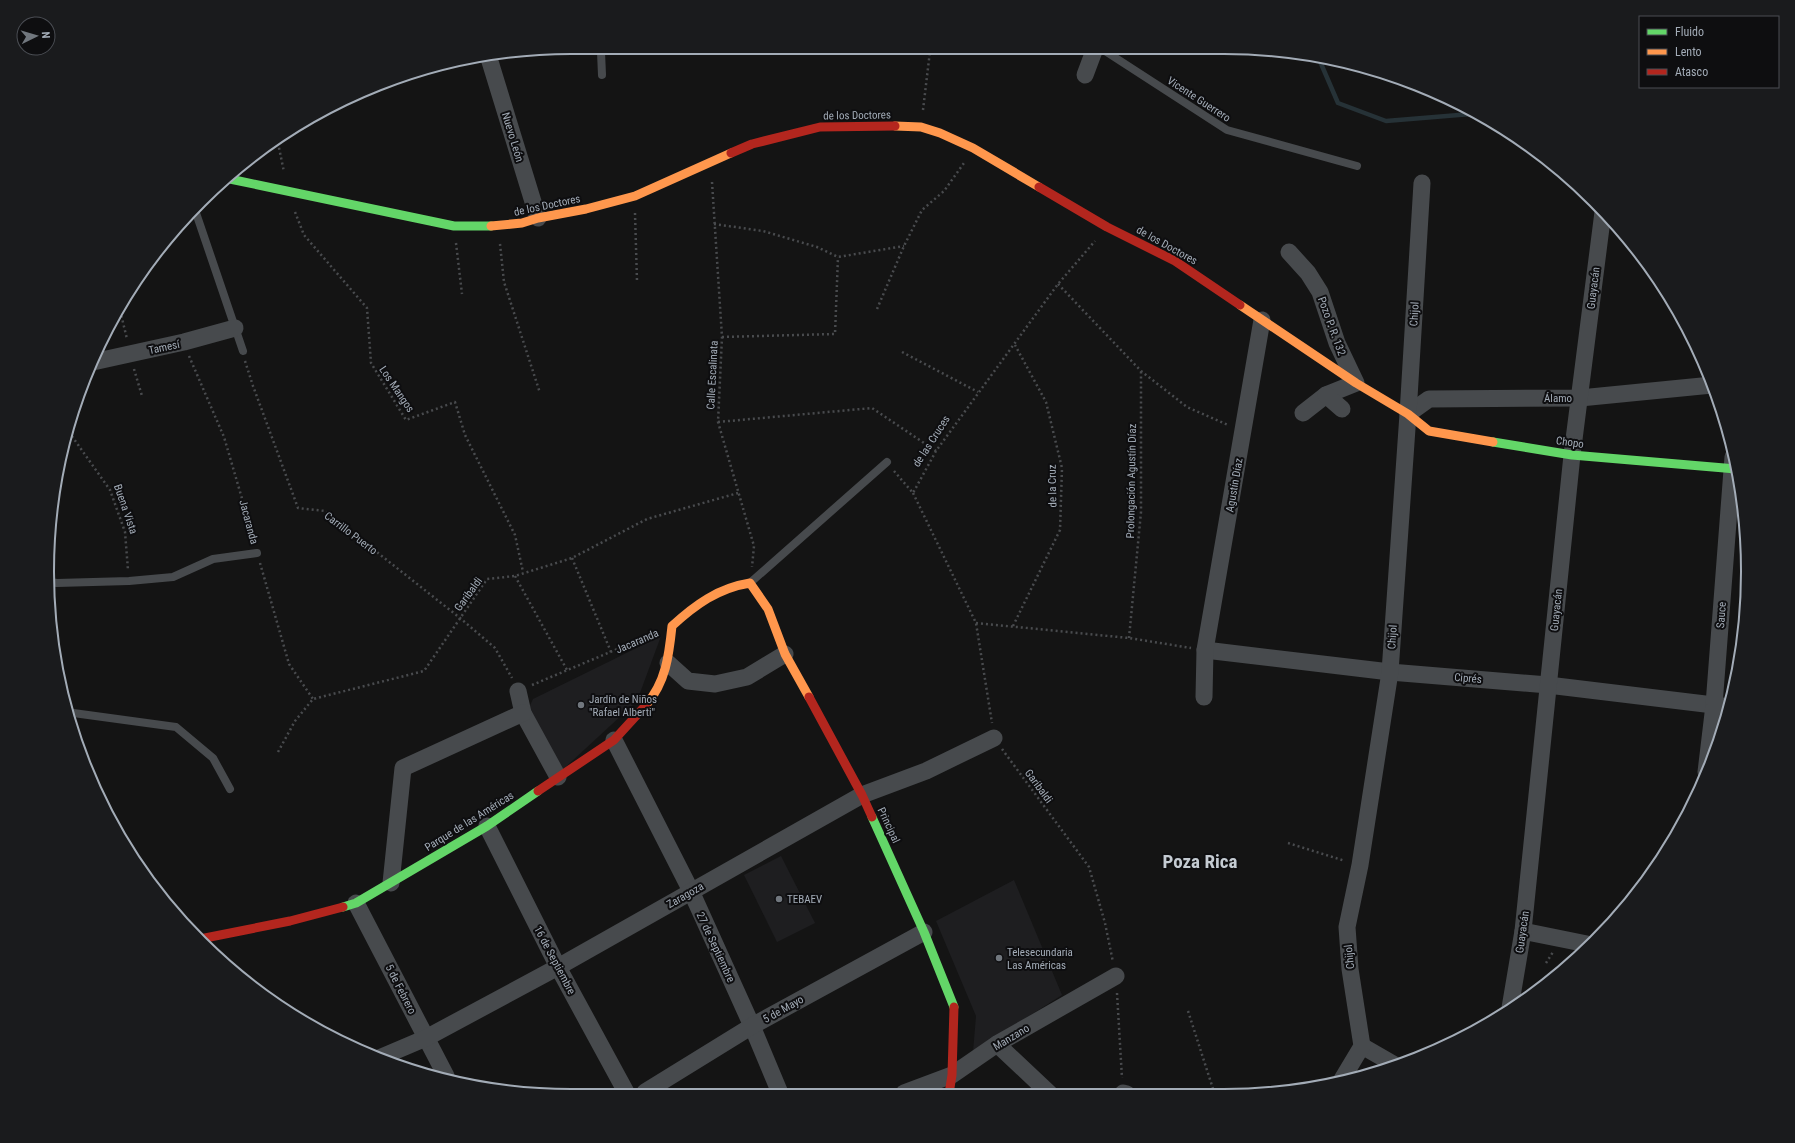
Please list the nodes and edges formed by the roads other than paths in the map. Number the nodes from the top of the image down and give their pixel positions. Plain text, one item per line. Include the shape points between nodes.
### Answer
1 (601, 54) edge
2 (1093, 54) edge
3 (1108, 54) edge
4 (490, 61) edge
5 (602, 75) dead end
6 (1085, 75) dead end
7 (1357, 166) dead end
8 (233, 180) edge
9 (1422, 183) dead end
10 (197, 215) edge
11 (538, 218) junction
12 (1602, 219) edge
13 (1289, 252) dead end
14 (1262, 320) junction
15 (235, 328) junction
16 (242, 351) road end
17 (99, 361) edge
18 (1356, 384) junction
19 (1707, 386) edge
20 (1326, 395) junction
21 (1580, 398) junction
22 (1342, 409) dead end
23 (1303, 413) dead end
24 (1408, 414) junction
25 (1572, 455) junction
26 (887, 462) road end
27 (1729, 465) edge
28 (1732, 479) edge
29 (257, 553) road end
30 (54, 583) edge
31 (750, 583) junction
32 (672, 626) joint
33 (1205, 650) junction
34 (785, 654) junction
35 (668, 663) junction
36 (1390, 672) junction
37 (1548, 684) junction
38 (518, 691) road end
39 (1204, 697) dead end
40 (1722, 706) edge
41 (74, 713) edge
42 (523, 713) junction
43 (1716, 730) edge
44 (994, 738) road end
45 (614, 740) junction
46 (558, 777) junction
47 (230, 789) dead end
48 (862, 795) junction
49 (487, 826) junction
50 (391, 883) junction
51 (691, 891) junction
52 (356, 903) junction
53 (1522, 931) junction
54 (924, 932) junction
55 (207, 938) edge
56 (1583, 943) edge
57 (558, 967) junction
58 (1116, 976) road end
59 (1511, 1002) edge
60 (752, 1026) junction
61 (426, 1038) junction
62 (997, 1044) junction
63 (1362, 1046) junction
64 (386, 1055) edge
65 (1390, 1062) edge
66 (444, 1072) edge
67 (1345, 1074) edge
68 (952, 1075) junction
69 (624, 1089) edge
70 (650, 1089) edge
71 (778, 1089) edge
72 (915, 1089) edge
73 (950, 1089) edge
74 (1045, 1089) edge

1 - 5 lane
2 - 6 street
3 - 7 lane, Vicente Guerrero via 1227,130
4 - 11 street, Nuevo León
8 - 11 street, de los Doctores via 454,226 498,226
9 - 24 street, Chijol
10 - 15 lane
11 - 14 street, de los Doctores via 635,196 752,144 820,127 921,127 973,148 1107,226 1175,261
12 - 21 street, Guayacán
13 - 18 street, Pozo P. R. 132 via 1308,273 1320,292 1337,343
14 - 18 street, de los Doctores
14 - 33 street, Agustín Díaz
15 - 16 lane
15 - 17 street, Tamesí
18 - 20 street
18 - 24 street, de los Doctores
19 - 21 street, Álamo
20 - 22 street
20 - 23 street
21 - 24 street, Álamo via 1429,399
21 - 25 street, Guayacán
24 - 25 street, Chopo via 1429,431
24 - 36 street, Chijol
25 - 27 street, Chopo
25 - 37 street, Guayacán
26 - 31 lane
28 - 40 street, Sauce
29 - 30 lane via 212,560 174,577
31 - 32 street, Jacaranda via 718,591 694,606
31 - 34 street, Principal via 768,609
32 - 35 street, Parque de las Américas
33 - 36 street, Ciprés
33 - 39 street, Agustín Díaz
34 - 35 street via 747,677 714,684 688,681
34 - 48 street, Principal
35 - 45 street, Parque de las Américas via 653,697
36 - 37 street, Ciprés
36 - 63 street, Chijol via 1360,866 1347,928 1350,969
37 - 40 street, Ciprés
37 - 53 street, Guayacán
38 - 42 street
40 - 43 street, Sauce
41 - 47 lane via 176,727 213,758
42 - 46 street
42 - 50 street via 403,768
44 - 48 street, Zaragoza via 926,771
45 - 46 street, Parque de las Américas
45 - 51 street, 27 de Septiembre
46 - 49 street, Parque de las Américas
48 - 51 street, Zaragoza
48 - 54 street, Principal
49 - 50 street, Parque de las Américas
49 - 57 street, 16 de Septiembre
50 - 52 street, Parque de las Américas
51 - 57 street, Zaragoza
51 - 60 street, 27 de Septiembre
52 - 55 street, Parque de las Américas via 290,921
52 - 61 street, 5 de Febrero
53 - 56 street
53 - 59 street, Guayacán
54 - 60 street, 5 de Mayo
54 - 68 street, Principal via 954,1005
57 - 61 street, Zaragoza
57 - 69 street, 16 de Septiembre
58 - 62 street, Manzano
60 - 70 street, 5 de Mayo
60 - 71 street, 27 de Septiembre
61 - 64 street, Zaragoza
61 - 66 street, 5 de Febrero
62 - 68 street, Manzano
62 - 74 street
63 - 65 street
63 - 67 street
68 - 72 street, Manzano
68 - 73 street, Principal

